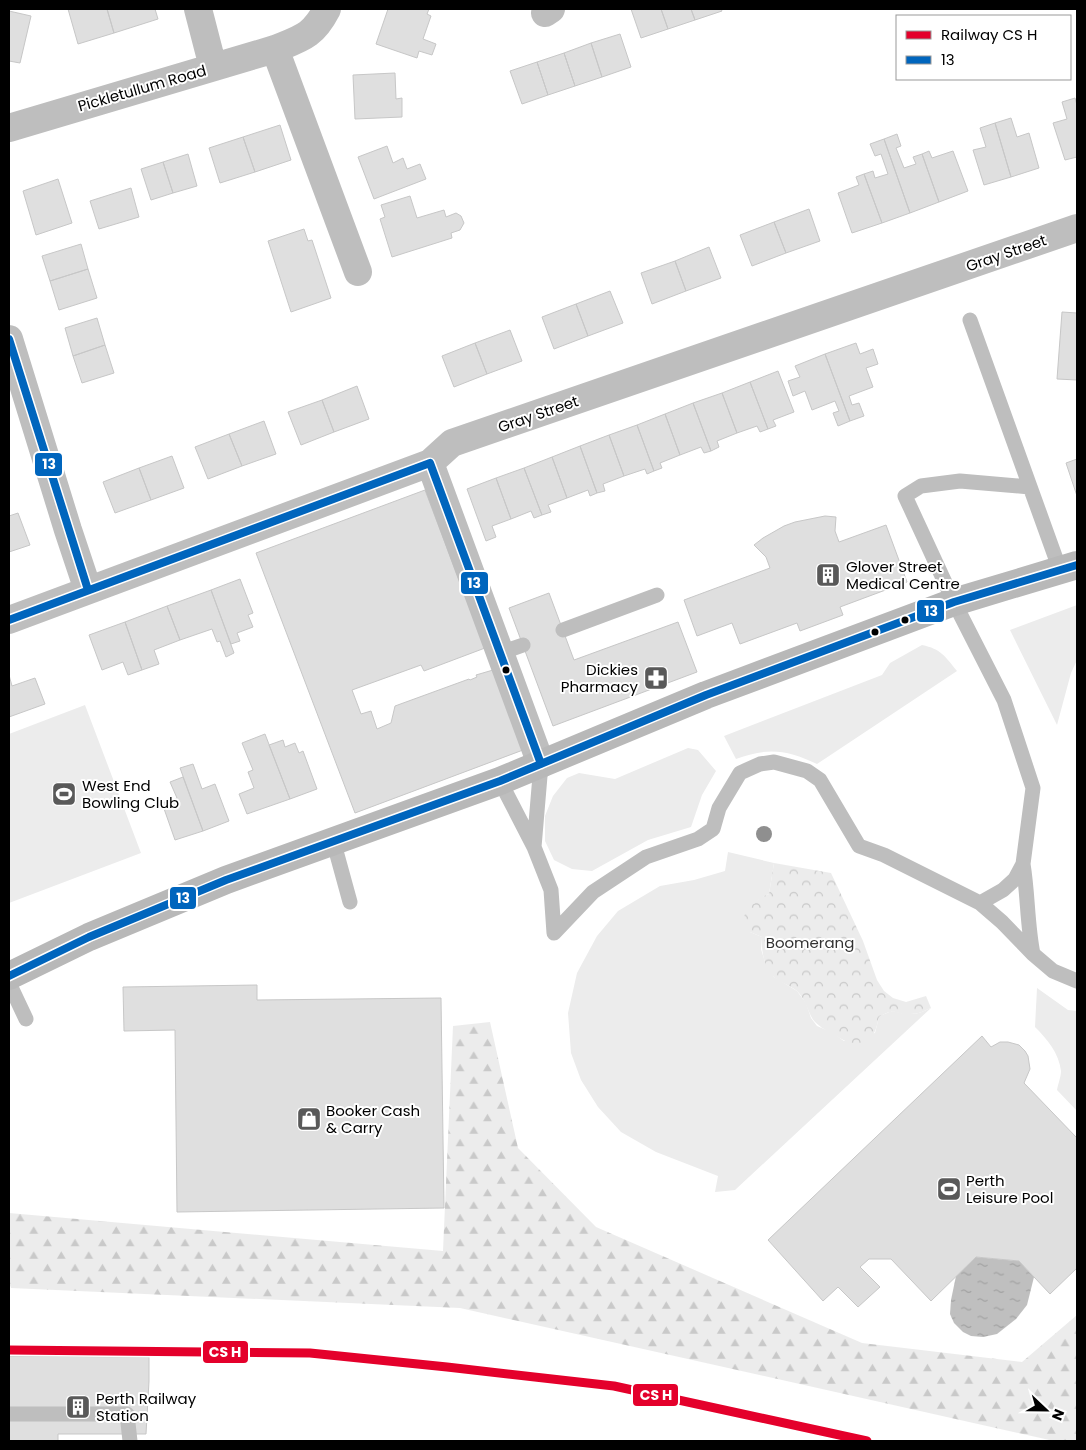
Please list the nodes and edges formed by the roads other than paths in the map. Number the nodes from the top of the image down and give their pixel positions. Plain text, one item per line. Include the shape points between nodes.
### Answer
1 (198, 9) edge
2 (327, 9) edge
3 (275, 49) junction
4 (213, 67) junction
5 (9, 128) edge
6 (1077, 228) edge
7 (358, 272) dead end
8 (970, 320) dead end
9 (9, 339) edge
10 (430, 463) junction
11 (1030, 487) junction
12 (1068, 567) edge
13 (88, 590) junction
14 (657, 595) dead end
15 (954, 602) junction
16 (9, 620) edge
17 (563, 630) dead end
18 (541, 764) junction
19 (500, 781) junction
20 (333, 840) junction
21 (534, 846) junction
22 (1023, 864) junction
23 (350, 902) dead end
24 (980, 903) junction
25 (1033, 954) junction
26 (9, 976) edge
27 (1077, 981) edge
28 (9, 984) edge
29 (26, 1019) dead end
30 (9, 1414) edge
31 (130, 1441) edge

1 - 4 street
2 - 3 street, Pickletullum Road via 318,25 305,37
3 - 4 street, Pickletullum Road
3 - 7 street
4 - 5 street, Pickletullum Road
6 - 10 street, Gray Street via 452,443
8 - 11 lane
9 - 13 street
10 - 13 street, Gray Street
10 - 18 street via 512,649
11 - 12 lane
11 - 15 lane via 960,481 921,486 905,496
12 - 15 street
13 - 16 street, Gray Street
14 - 17 lane
15 - 18 street via 706,695
15 - 22 lane via 1004,700 1034,788
18 - 19 street
18 - 21 lane
19 - 20 street
19 - 21 lane
20 - 23 lane
20 - 26 street via 89,937
21 - 24 lane via 551,890 554,933 593,892 646,858 713,829 720,808 740,773 774,762 807,771 820,780 859,846 884,855
22 - 24 lane via 1015,879 1003,890
22 - 25 lane
24 - 25 lane
25 - 27 lane via 1053,971
28 - 29 lane
30 - 31 lane via 127,1414

